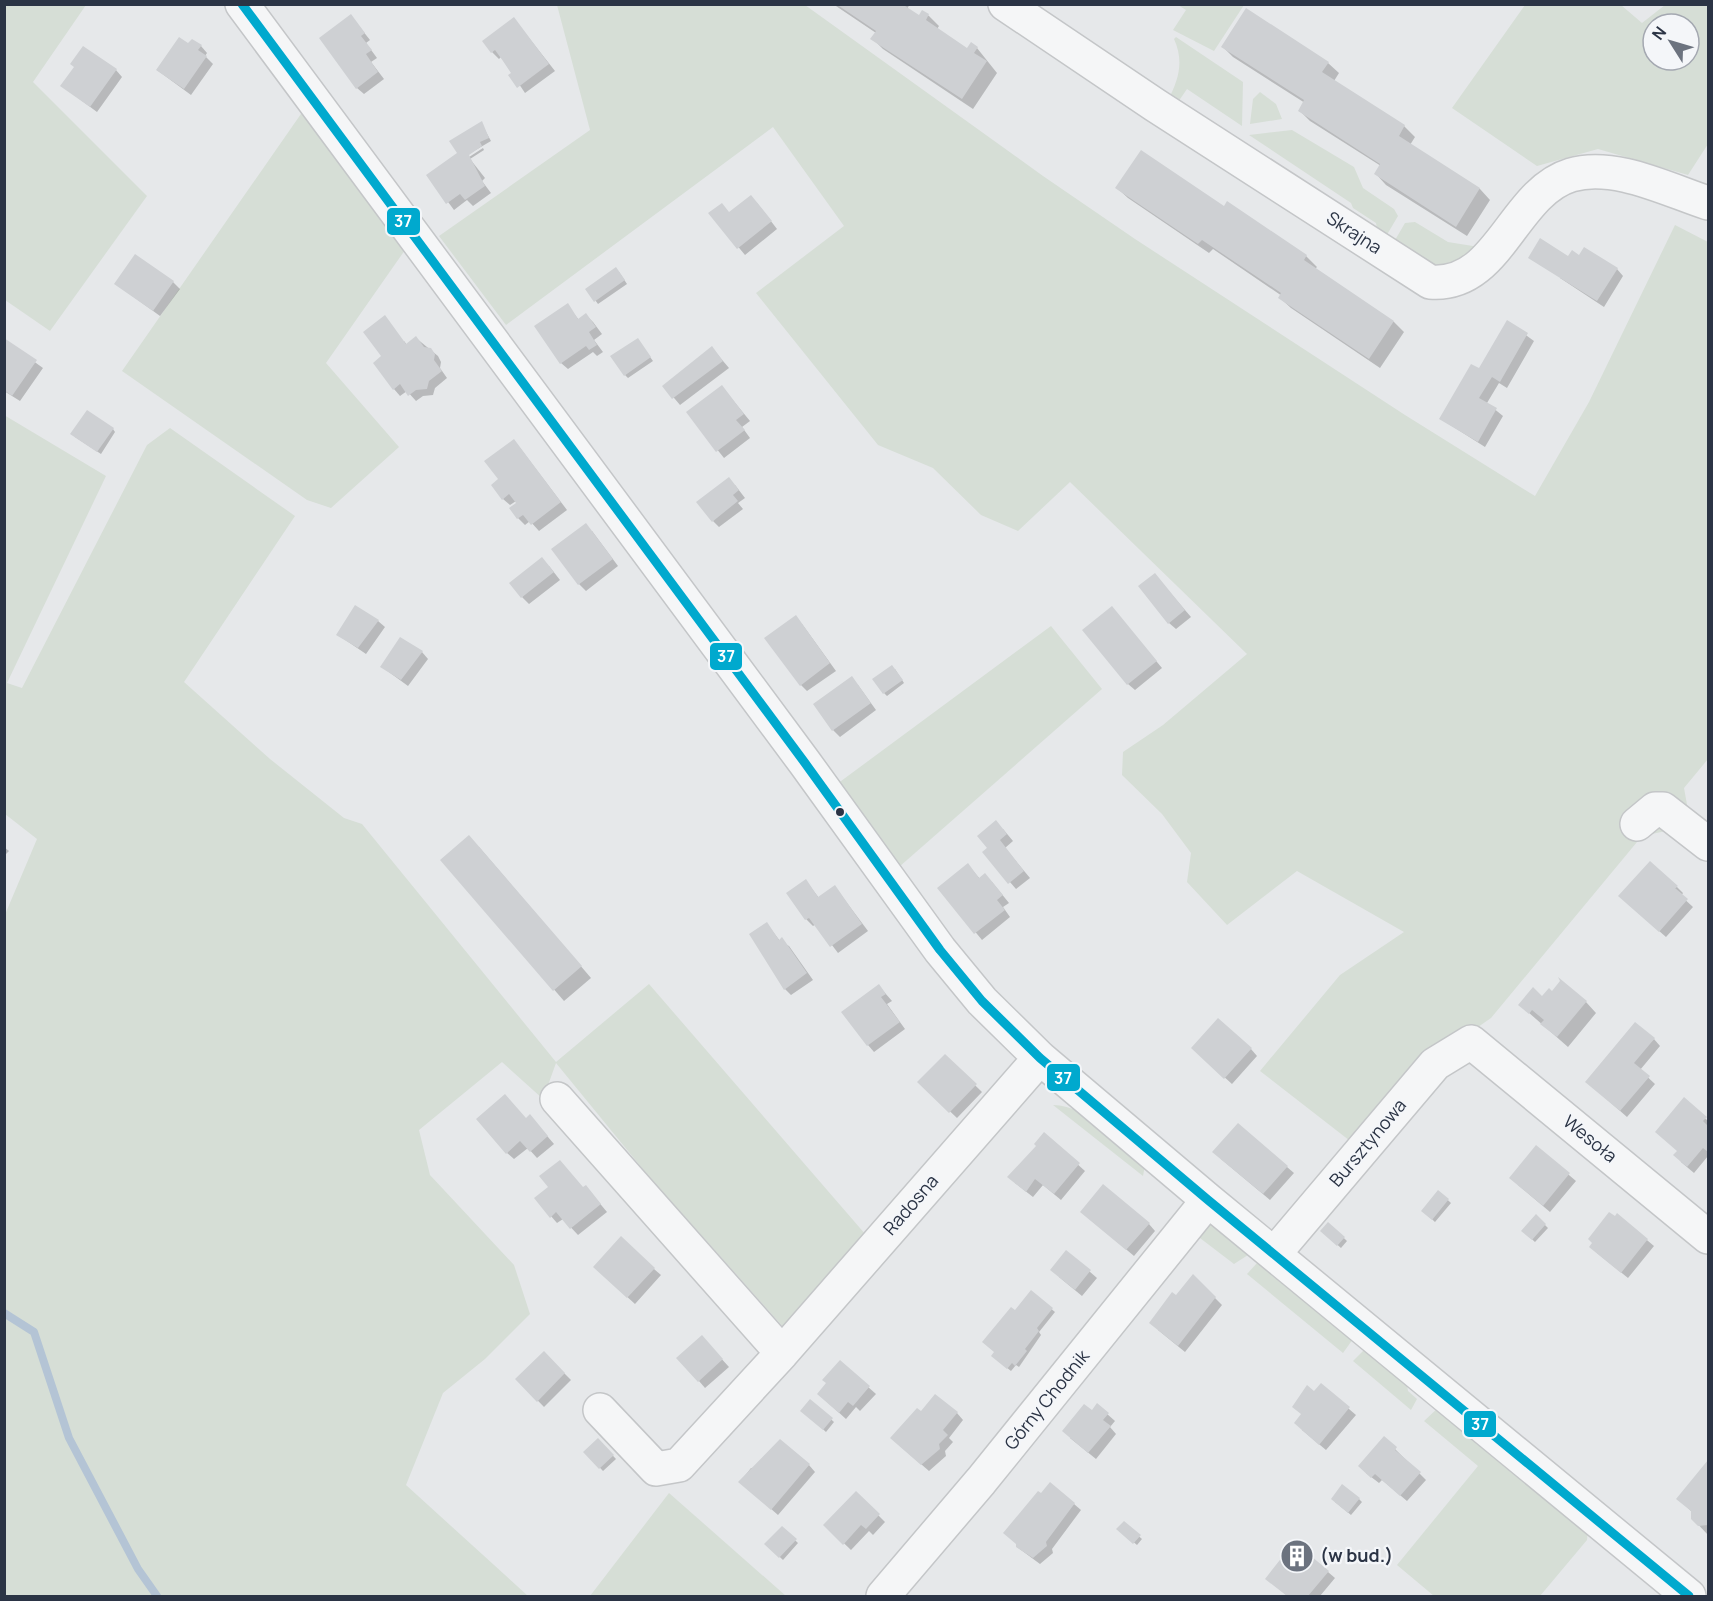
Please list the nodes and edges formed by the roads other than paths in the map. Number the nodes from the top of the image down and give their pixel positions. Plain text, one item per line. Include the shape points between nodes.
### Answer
1 (242, 4) edge
2 (1005, 4) edge
3 (1708, 203) edge
4 (1637, 824) dead end
5 (1708, 844) edge
6 (1471, 1042) joint
7 (1040, 1058) junction
8 (557, 1099) dead end
9 (1208, 1200) junction
10 (1708, 1237) edge
11 (1274, 1254) junction
12 (782, 1353) junction
13 (600, 1410) dead end
14 (883, 1596) edge
15 (1689, 1596) edge

1 - 7 street via 798,753 940,951 982,1001
2 - 3 street, Skrajna via 1430,282 1453,281 1475,269 1549,186 1571,175 1619,175
4 - 5 street via 1655,809 1663,809
6 - 10 street, Wesoła
6 - 11 street, Bursztynowa via 1435,1064
7 - 9 street
7 - 12 street, Radosna
8 - 12 street
9 - 11 street
9 - 14 street, Górny Chodnik
11 - 15 street
12 - 13 street, Radosna via 680,1465 656,1469

